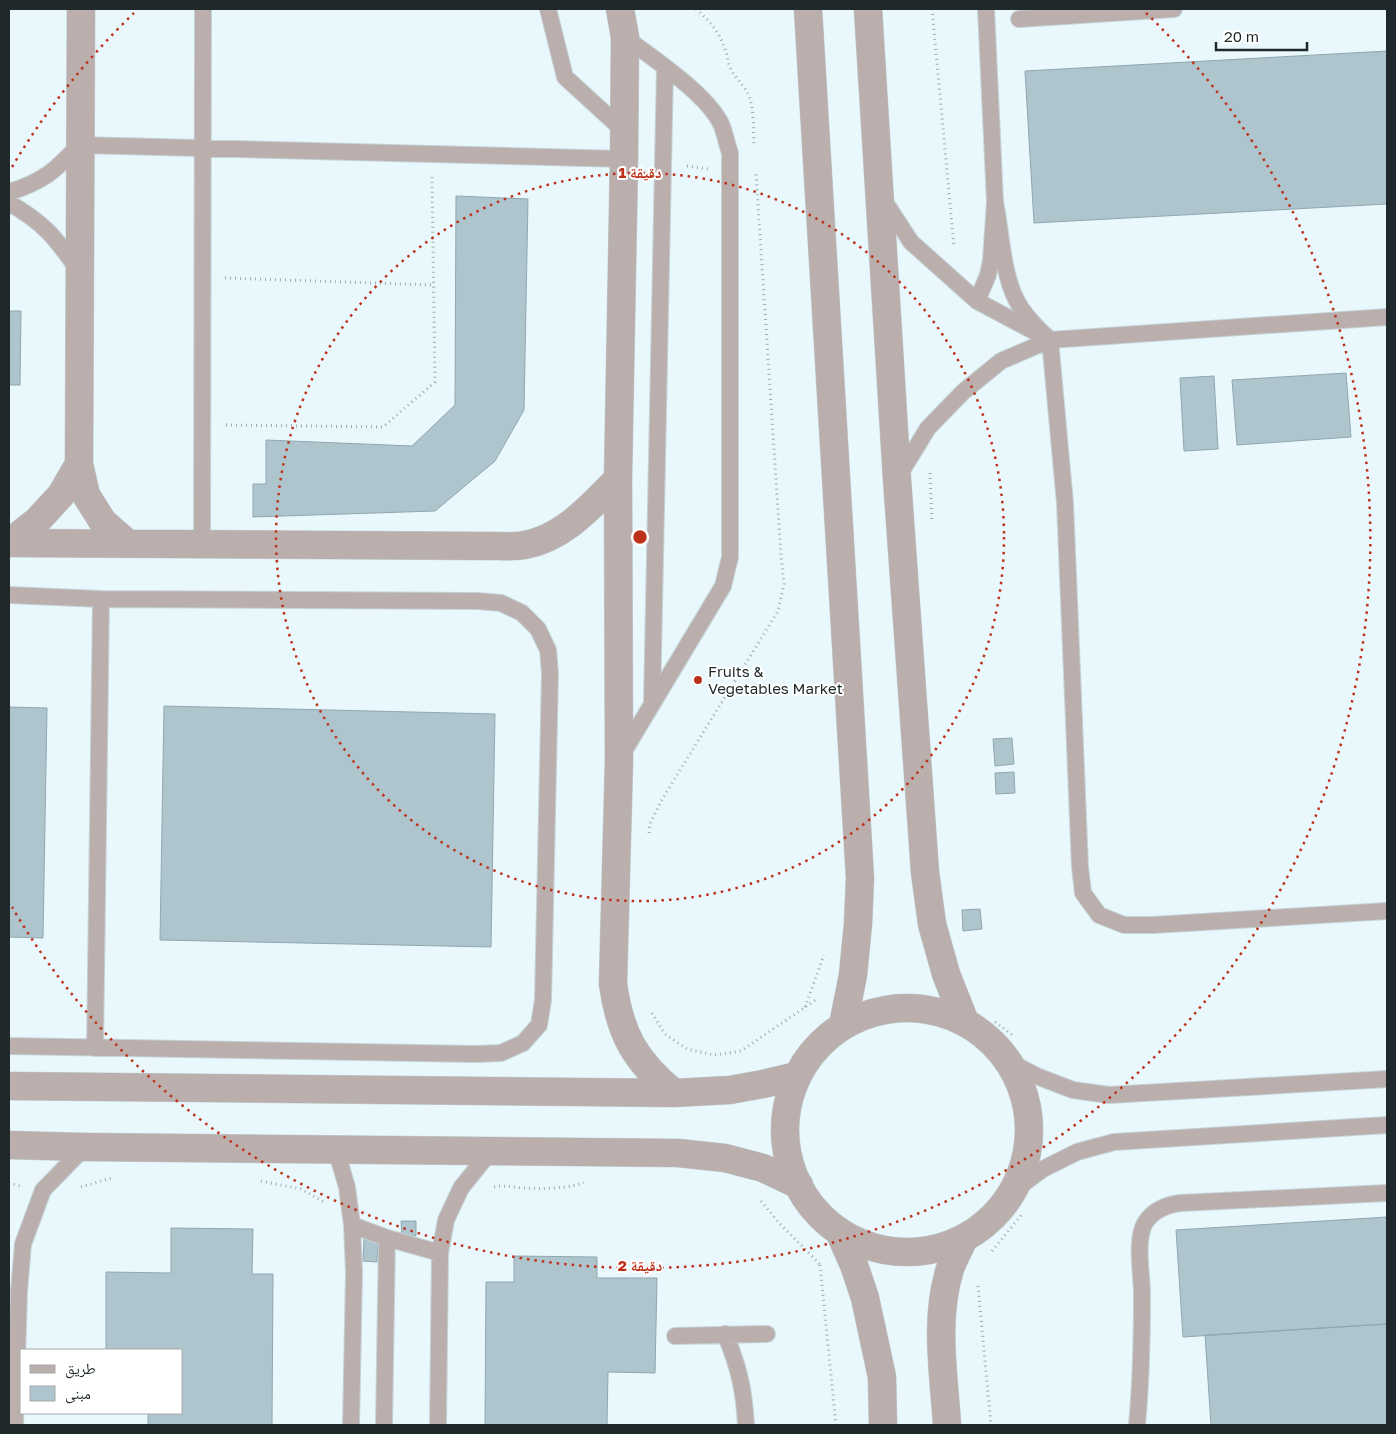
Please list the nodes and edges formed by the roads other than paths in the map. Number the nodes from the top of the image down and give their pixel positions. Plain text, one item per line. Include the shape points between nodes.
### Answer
1 (81, 9) edge
2 (203, 9) edge
3 (548, 9) edge
4 (620, 9) edge
5 (808, 9) edge
6 (868, 9) edge
7 (986, 9) edge
8 (1174, 9) edge
9 (1019, 19) dead end
10 (625, 37) junction
11 (665, 68) junction
12 (624, 131) junction
13 (79, 145) junction
14 (202, 148) junction
15 (624, 159) junction
16 (9, 192) edge
17 (880, 194) junction
18 (995, 202) junction
19 (9, 203) edge
20 (79, 270) junction
21 (977, 301) junction
22 (1387, 317) edge
23 (1050, 340) junction
24 (79, 464) junction
25 (618, 479) junction
26 (897, 479) junction
27 (9, 543) edge
28 (127, 543) junction
29 (202, 544) junction
30 (9, 594) edge
31 (101, 599) junction
32 (652, 705) junction
33 (619, 760) junction
34 (1387, 912) edge
35 (965, 1022) junction
36 (843, 1025) junction
37 (9, 1046) edge
38 (95, 1048) junction
39 (1014, 1050) junction
40 (797, 1076) junction
41 (1387, 1079) edge
42 (9, 1086) edge
43 (674, 1093) junction
44 (1387, 1125) edge
45 (9, 1145) edge
46 (85, 1147) junction
47 (336, 1150) junction
48 (490, 1152) junction
49 (798, 1185) junction
50 (1387, 1193) edge
51 (1019, 1201) junction
52 (352, 1225) junction
53 (840, 1231) junction
54 (387, 1238) junction
55 (964, 1238) junction
56 (440, 1253) junction
57 (14, 1287) edge
58 (725, 1334) junction
59 (768, 1334) dead end
60 (676, 1336) dead end
61 (15, 1425) edge
62 (351, 1425) edge
63 (384, 1425) edge
64 (438, 1425) edge
65 (746, 1425) edge
66 (884, 1425) edge
67 (947, 1425) edge
68 (1137, 1425) edge

1 - 13 street
2 - 14 lane
3 - 12 lane via 565,77
4 - 10 street
5 - 36 street via 860,878 853,975
6 - 17 street
7 - 18 lane
8 - 9 lane
10 - 11 lane
10 - 12 street
11 - 32 lane
11 - 32 lane via 706,101 721,125 730,152 730,557 723,586
12 - 15 street
13 - 14 lane
13 - 16 lane via 57,169 28,186
13 - 20 street
14 - 15 lane
14 - 29 lane
15 - 25 street
17 - 21 lane via 911,242
17 - 26 street
18 - 21 lane via 991,260
18 - 23 lane via 1010,286 1033,324
19 - 20 lane via 29,214 57,239
20 - 24 street
21 - 23 lane
22 - 23 lane
23 - 26 lane via 1001,361 963,392 928,428
23 - 34 lane via 1065,503 1083,893 1099,915 1124,925
24 - 27 street via 60,495 37,521
24 - 28 street via 86,495 103,522
25 - 29 street via 558,533 526,545
25 - 33 street
26 - 35 street via 925,872 932,924 946,974
27 - 28 street
28 - 29 street
30 - 31 lane
31 - 38 lane
31 - 38 lane via 501,603 522,613 538,629 548,650 550,673 543,1000 539,1025 523,1044 501,1053 476,1054
32 - 33 lane
33 - 43 street via 613,984 616,1005 625,1033 643,1064
35 - 36 street via 935,1011 904,1007 872,1012
35 - 39 street via 988,1039
36 - 40 street via 816,1047
37 - 38 lane
39 - 41 lane via 1039,1077 1073,1090 1109,1095
39 - 51 street via 1028,1120
40 - 43 street via 730,1090
40 - 49 street via 788,1103 785,1131 788,1159
42 - 43 street
44 - 51 lane via 1114,1142 1078,1152 1044,1169
45 - 46 street
46 - 47 street
46 - 57 lane via 43,1190 23,1244
47 - 48 street
47 - 52 lane via 347,1187
48 - 49 street via 678,1153 725,1158 763,1168
48 - 56 lane via 461,1188 446,1220
49 - 53 street via 816,1211
50 - 68 lane via 1180,1203 1166,1205 1154,1212 1140,1236 1141,1387
51 - 55 street
52 - 54 lane
52 - 62 lane
53 - 55 street via 869,1246 901,1252 934,1249
53 - 66 street via 865,1298 882,1377
54 - 56 lane
54 - 63 lane
55 - 67 street via 950,1269 942,1302
56 - 64 lane
57 - 61 lane
58 - 59 lane
58 - 60 lane
58 - 65 lane via 736,1359 742,1385

